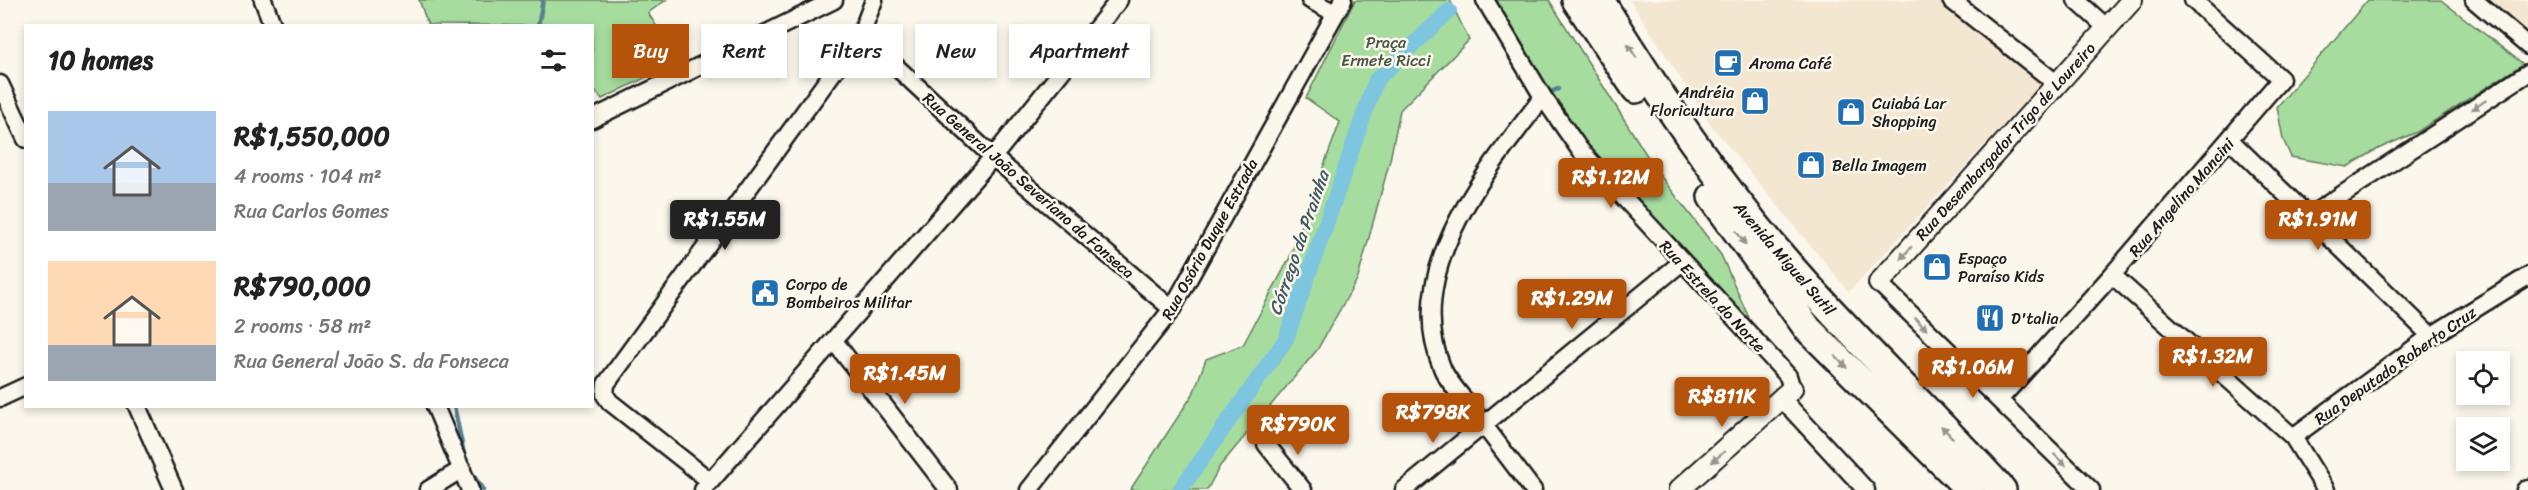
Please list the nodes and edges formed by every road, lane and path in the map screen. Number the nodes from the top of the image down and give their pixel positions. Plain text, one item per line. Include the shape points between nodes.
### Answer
1 (263, 0) edge
2 (834, 0) edge
3 (874, 0) edge
4 (1119, 0) edge
5 (1310, 0) edge
6 (1485, 0) edge
7 (1575, 0) edge
8 (1600, 0) edge
9 (1951, 0) edge
10 (2076, 0) edge
11 (2132, 0) edge
12 (2193, 0) edge
13 (2474, 0) edge
14 (1339, 7) edge
15 (272, 24) edge
16 (865, 24) edge
17 (2106, 27) junction
18 (2528, 46) edge
19 (903, 73) edge
20 (2528, 73) edge
21 (829, 78) edge
22 (2056, 83) junction
23 (0, 84) edge
24 (1543, 97) junction
25 (5, 107) edge
26 (594, 117) edge
27 (24, 136) edge
28 (2230, 140) junction
29 (993, 157) junction
30 (2307, 216) junction
31 (1682, 262) junction
32 (2112, 275) junction
33 (2528, 276) edge
34 (1879, 283) joint
35 (1172, 309) junction
36 (2431, 336) junction
37 (834, 341) junction
38 (24, 387) edge
39 (1787, 395) junction
40 (0, 398) edge
41 (1999, 400) junction
42 (138, 408) edge
43 (436, 408) edge
44 (1484, 425) junction
45 (2293, 437) junction
46 (1266, 444) dead end
47 (462, 469) junction
48 (706, 485) edge
49 (174, 490) edge
50 (428, 490) edge
51 (470, 490) edge
52 (949, 490) edge
53 (1029, 490) edge
54 (1303, 490) edge
55 (1404, 490) edge
56 (1533, 490) edge
57 (1679, 490) edge
58 (1866, 490) edge
59 (1970, 490) edge
60 (2002, 490) edge
61 (2091, 490) edge
62 (2326, 490) edge

1 - 15 street
2 - 26 street
3 - 16 street
4 - 29 street
5 - 14 street
6 - 24 street, Rua Estrela do Norte
7 -> 59 highway, Avenida Miguel Sutil via 1808,329
60 -> 8 highway, Avenida Miguel Sutil via 1826,307 1730,194
9 - 22 street
10 - 17 street
11 - 17 street, Rua Desembargador Trigo de Loureiro
12 - 28 street, Rua Angelino Mancini via 2281,79
13 - 18 street
14 - 35 street, Rua Osório Duque Estrada
17 - 22 street, Rua Desembargador Trigo de Loureiro
19 - 29 street, Rua General João Severiano da Fonseca
20 -> 30 street
21 - 48 street via 606,384 605,395 610,402
22 -> 34 street, Rua Desembargador Trigo de Loureiro
23 - 25 street
24 - 31 street, Rua Estrela do Norte via 1580,150
24 - 44 street via 1481,178 1436,273 1432,337 1444,372
25 - 27 street
28 - 30 street
28 - 32 street, Rua Angelino Mancini
29 - 35 street, Rua General João Severiano da Fonseca
29 - 37 street
30 - 36 street
31 - 39 street, Rua Estrela do Norte via 1788,376
31 - 44 street
32 - 41 street, Rua Angelino Mancini
32 - 45 street
33 - 36 street, Rua Deputado Roberto Cruz
34 -> 41 street
35 - 53 street, Rua Osório Duque Estrada
36 - 45 street, Rua Deputado Roberto Cruz
37 - 48 street
37 - 52 street
38 - 40 street
39 -> 57 street
39 - 58 street, Rua Estrela do Norte
41 -> 61 street
42 - 49 street
43 - 47 street
44 - 55 street
44 - 56 street
45 - 62 street
46 - 54 street
47 - 50 street
47 - 51 street

